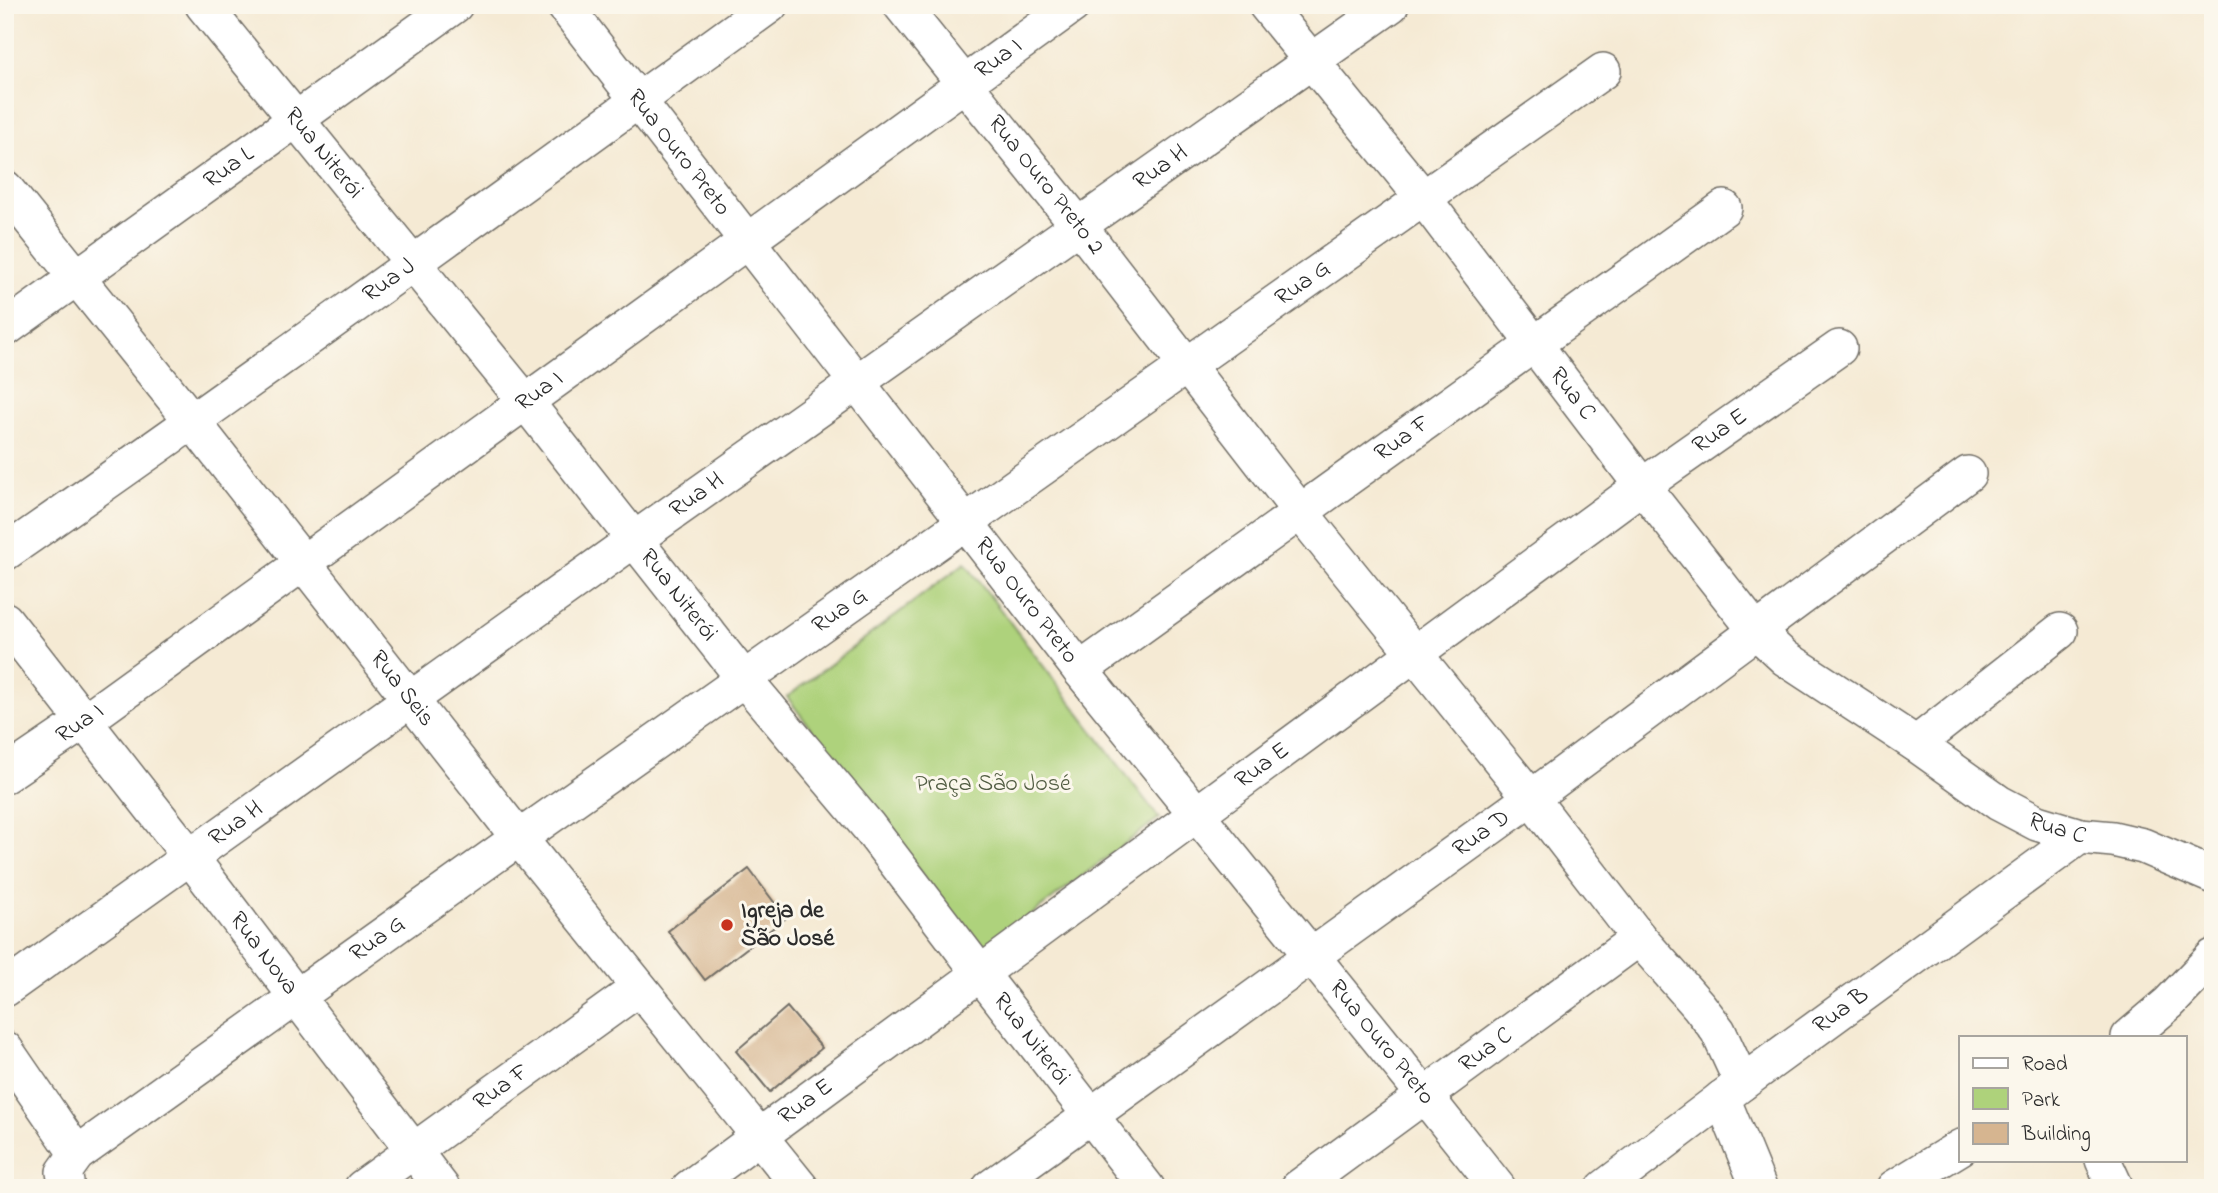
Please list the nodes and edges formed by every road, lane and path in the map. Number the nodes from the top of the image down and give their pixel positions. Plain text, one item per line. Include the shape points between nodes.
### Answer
1 (203, 5) edge
2 (455, 5) edge
3 (564, 5) edge
4 (770, 5) edge
5 (901, 5) edge
6 (1073, 5) edge
7 (1266, 5) edge
8 (1391, 5) edge
9 (1311, 61) junction
10 (1603, 71) dead end
11 (965, 83) junction
12 (639, 100) junction
13 (296, 119) junction
14 (5, 188) edge
15 (1424, 199) junction
16 (1724, 208) dead end
17 (1079, 226) junction
18 (748, 243) junction
19 (413, 262) junction
20 (76, 278) junction
21 (5, 329) edge
22 (1535, 345) junction
23 (1839, 348) dead end
24 (1188, 366) junction
25 (856, 384) junction
26 (525, 401) junction
27 (193, 422) junction
28 (1968, 474) dead end
29 (1642, 486) junction
30 (1301, 513) junction
31 (966, 523) junction
32 (635, 539) junction
33 (5, 553) edge
34 (303, 564) junction
35 (5, 620) edge
36 (2060, 631) dead end
37 (1757, 632) junction
38 (1414, 654) junction
39 (1080, 670) junction
40 (745, 680) junction
41 (410, 700) junction
42 (83, 722) junction
43 (1916, 744) junction
44 (5, 775) edge
45 (1531, 798) junction
46 (1196, 816) junction
47 (2080, 836) junction
48 (519, 838) junction
49 (191, 858) junction
50 (2213, 876) edge
51 (1639, 938) junction
52 (1313, 956) junction
53 (2213, 957) edge
54 (980, 974) junction
55 (639, 988) junction
56 (5, 989) edge
57 (298, 998) junction
58 (2130, 1036) edge
59 (5, 1049) edge
60 (1732, 1091) junction
61 (1425, 1096) junction
62 (1090, 1115) junction
63 (760, 1136) junction
64 (1959, 1148) edge
65 (414, 1151) junction
66 (77, 1154) junction
67 (2104, 1162) edge
68 (67, 1188) edge
69 (362, 1188) edge
70 (442, 1188) edge
71 (689, 1188) edge
72 (801, 1188) edge
73 (990, 1188) edge
74 (1147, 1188) edge
75 (1298, 1188) edge
76 (1498, 1188) edge
77 (1604, 1188) edge
78 (1759, 1188) edge
79 (1894, 1188) edge
80 (2116, 1188) edge

1 - 13 street, Rua Niterói
2 - 13 street, Rua L
3 - 12 street, Rua Ouro Preto
4 - 12 street, Rua J
5 - 11 street, Rua Ouro Preto 2
6 - 11 street, Rua I
7 - 9 street, Rua C
8 - 9 street, Rua H
9 - 15 street, Rua C
9 - 17 street, Rua H
10 - 15 street, Rua G
11 - 17 street, Rua Ouro Preto 2
11 - 18 street, Rua I
12 - 18 street, Rua Ouro Preto
12 - 19 street, Rua J
13 - 19 street, Rua Niterói
13 - 20 street, Rua L
14 - 20 street, Rua Seis
15 - 22 street, Rua C
15 - 24 street, Rua G
16 - 22 street, Rua F
17 - 24 street, Rua Ouro Preto 2
17 - 25 street, Rua H
18 - 25 street, Rua Ouro Preto
18 - 26 street, Rua I
19 - 26 street, Rua Niterói
19 - 27 street, Rua J
20 - 21 street, Rua L
20 - 27 street, Rua Seis
22 - 29 street, Rua C
22 - 30 street, Rua F
23 - 29 street, Rua E
24 - 30 street
24 - 31 street, Rua G
25 - 31 street, Rua Ouro Preto
25 - 32 street, Rua H
26 - 32 street, Rua Niterói
26 - 34 street, Rua I
27 - 33 street, Rua J
27 - 34 street, Rua Seis
28 - 37 street, Rua D
29 - 37 street, Rua C
29 - 38 street, Rua E
30 - 38 street
30 - 39 street, Rua F
31 - 39 street, Rua Ouro Preto
31 - 40 street, Rua G
32 - 40 street, Rua Niterói
32 - 41 street, Rua H
34 - 41 street, Rua Seis
34 - 42 street, Rua I
35 - 42 street, Rua Nova
36 - 43 street
37 - 43 street, Rua C via 1785,658
37 - 45 street, Rua D
38 - 45 street
38 - 46 street, Rua E
39 - 46 street, Rua Ouro Preto
40 - 48 street, Rua G
40 - 54 street, Rua Niterói via 868,825
41 - 48 street, Rua Seis
41 - 49 street, Rua H
42 - 44 street, Rua I
42 - 49 street, Rua Nova
43 - 47 street, Rua C via 1999,803 2037,823
45 - 51 street
45 - 52 street, Rua D
46 - 52 street, Rua Ouro Preto
46 - 54 street, Rua E
47 - 50 street, Rua C via 2143,846
47 - 60 street, Rua B
48 - 55 street, Rua Seis
48 - 57 street, Rua G
49 - 56 street, Rua H
49 - 57 street, Rua Nova
51 - 60 street via 1717,1031
51 - 61 street, Rua C
52 - 61 street, Rua Ouro Preto
52 - 62 street, Rua D
53 - 58 street
54 - 62 street, Rua Niterói
54 - 63 street, Rua E
55 - 63 street, Rua Seis
55 - 65 street, Rua F
57 - 65 street, Rua Nova
57 - 66 street, Rua G
59 - 66 street
60 - 77 street, Rua B
60 - 78 street
61 - 75 street, Rua C
61 - 76 street, Rua Ouro Preto
62 - 73 street, Rua D
62 - 74 street, Rua Niterói
63 - 71 street, Rua E
63 - 72 street, Rua Seis
64 - 79 street
65 - 69 street, Rua F
65 - 70 street, Rua Nova
66 - 68 street via 64,1172
67 - 80 street

